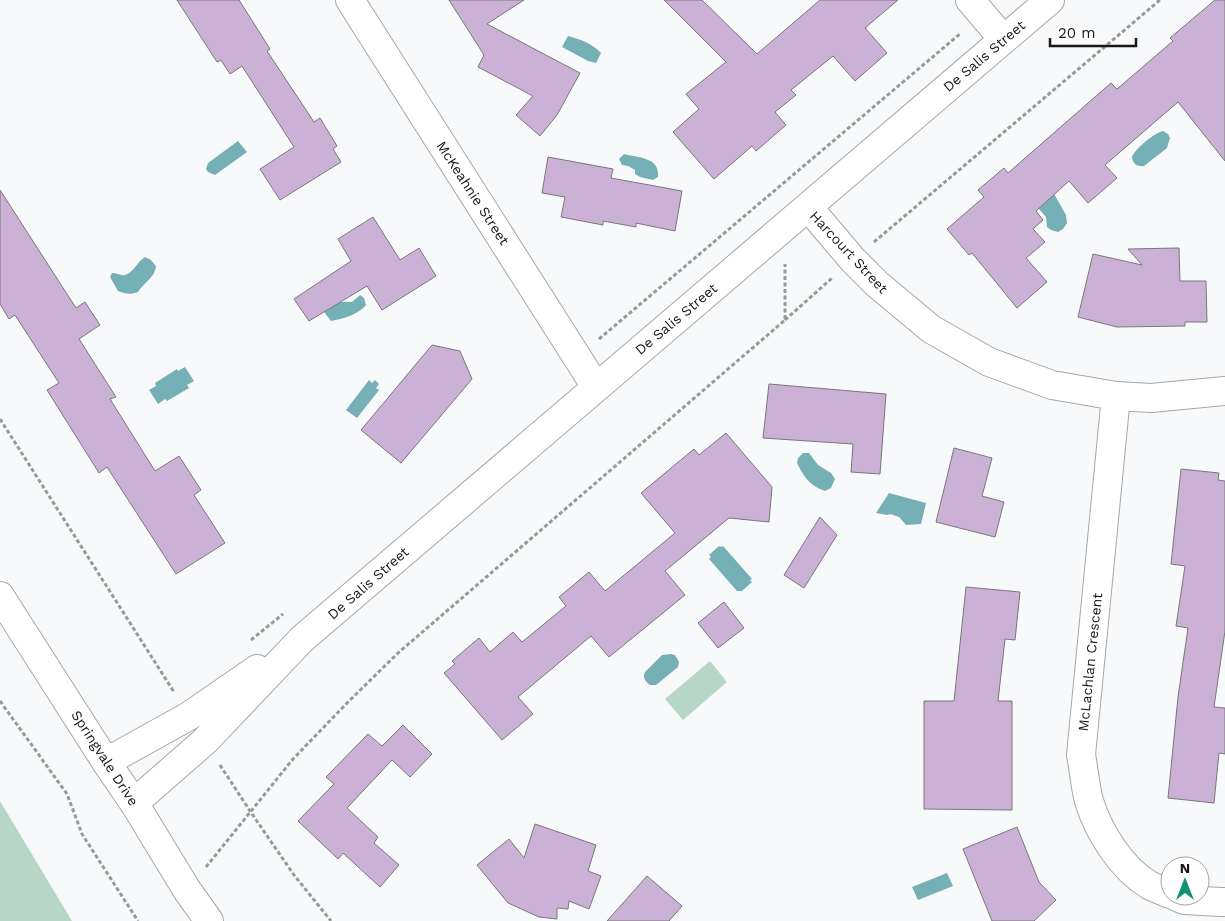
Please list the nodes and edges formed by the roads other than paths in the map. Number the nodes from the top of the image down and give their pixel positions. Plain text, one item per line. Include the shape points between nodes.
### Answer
1 (350, 0) edge
2 (1050, 0) edge
3 (976, 7) edge
4 (1004, 39) junction
5 (808, 207) junction
6 (596, 387) junction
7 (1225, 391) edge
8 (1116, 396) junction
9 (0, 596) edge
10 (302, 639) junction
11 (106, 762) junction
12 (134, 803) junction
13 (1160, 890) edge
14 (1210, 901) edge
15 (1225, 902) edge
16 (209, 921) edge

1 - 6 street, McKeahnie Street
2 - 4 street, De Salis Street
3 - 4 street
4 - 5 street, De Salis Street
5 - 6 street, De Salis Street
5 - 8 street, Harcourt Street via 877,284 931,329 989,362 1052,385
6 - 10 street, De Salis Street
7 - 8 street, Harcourt Street via 1151,398
8 - 13 street, McLachlan Crescent via 1081,755 1096,821 1118,858 1133,873
9 - 11 street, Springvale Drive
10 - 11 street, De Salis Street via 189,716
10 - 12 street, De Salis Street via 205,741
11 - 12 street, Springvale Drive
12 - 16 street, Springvale Drive
14 - 15 street

